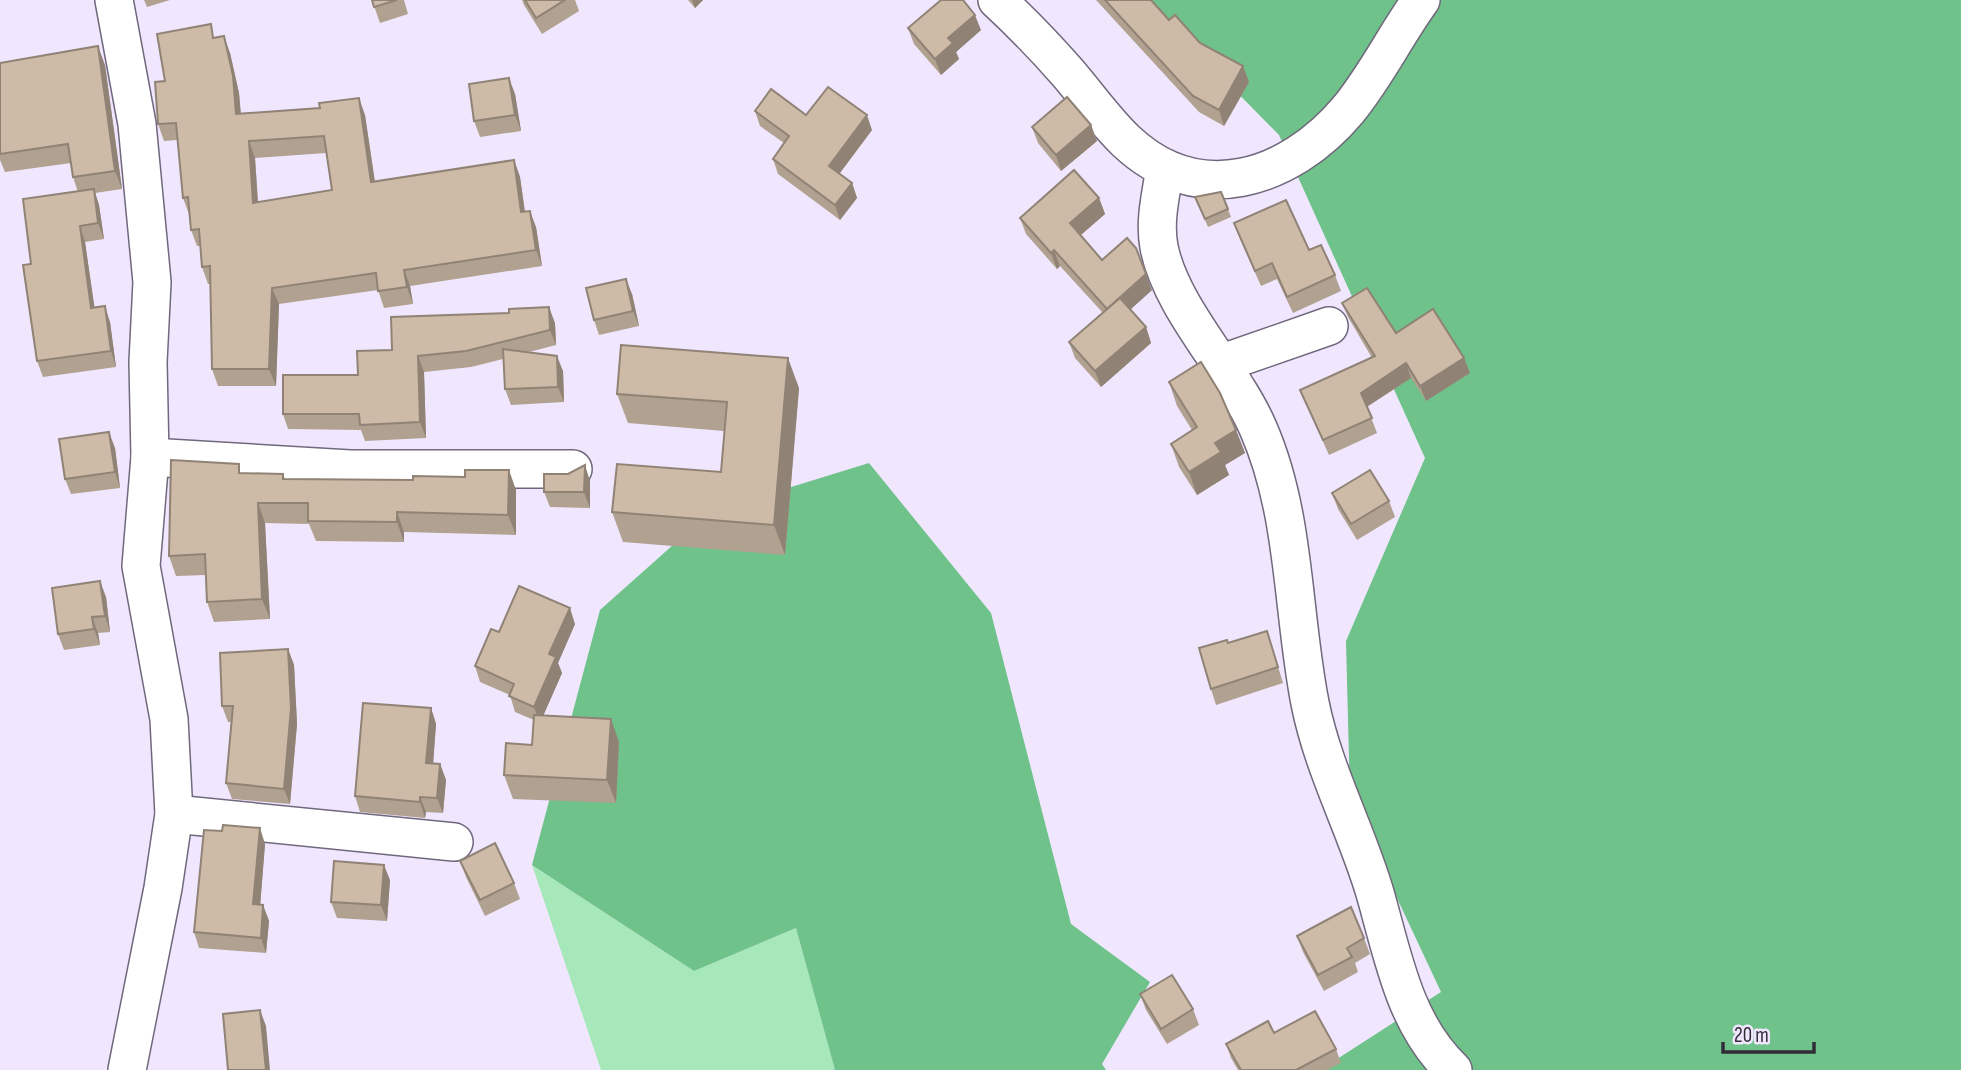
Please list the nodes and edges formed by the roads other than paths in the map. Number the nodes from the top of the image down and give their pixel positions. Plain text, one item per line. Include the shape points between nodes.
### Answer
1 (114, 0) edge
2 (997, 0) edge
3 (1421, 0) edge
4 (1165, 168) junction
5 (1329, 326) dead end
6 (1220, 364) junction
7 (150, 457) junction
8 (573, 469) edge
9 (174, 814) junction
10 (454, 842) dead end
11 (127, 1070) edge
12 (1453, 1070) edge

1 - 7 street via 137,124 152,282
2 - 4 street via 1125,140
3 - 4 street via 1348,109 1298,153 1264,172 1231,180 1207,180
4 - 6 street via 1157,225 1159,247 1177,293
5 - 6 street
6 - 12 street via 1258,428 1272,466 1309,699 1323,753 1374,889 1407,1003
7 - 8 street via 350,469
7 - 9 street via 141,566 169,719
9 - 10 street
9 - 11 street

